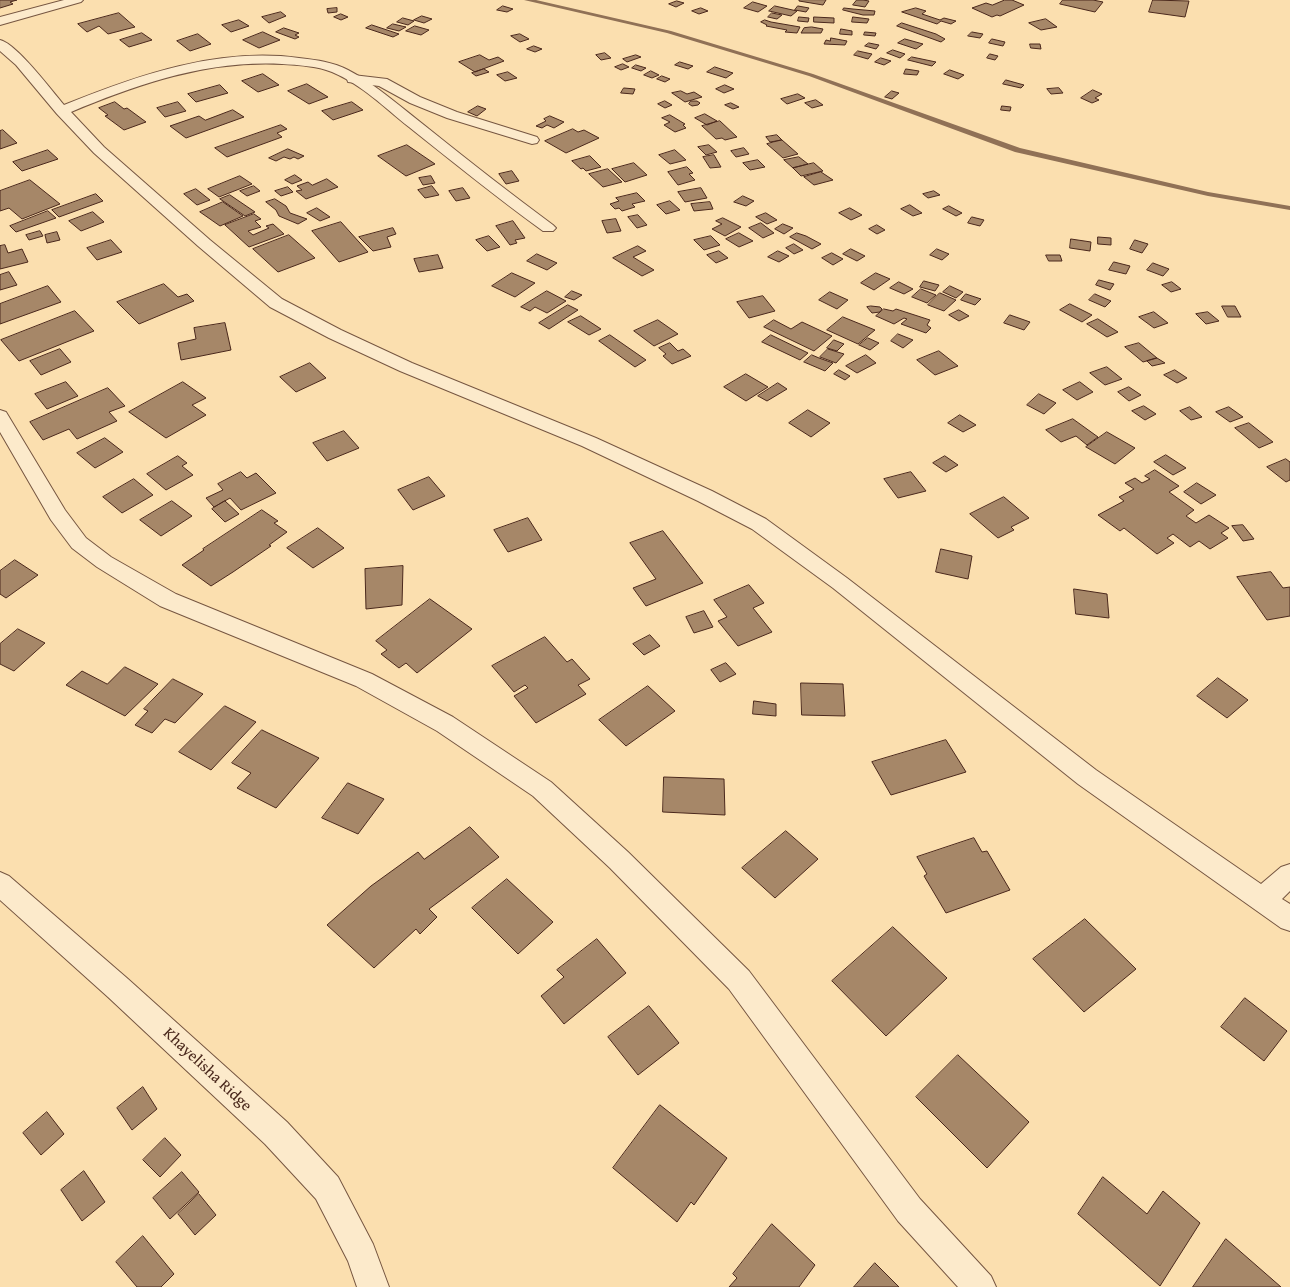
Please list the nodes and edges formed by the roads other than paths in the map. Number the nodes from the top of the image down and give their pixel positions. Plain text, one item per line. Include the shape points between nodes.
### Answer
1 (77, 0) edge
2 (0, 21) edge
3 (0, 44) edge
4 (353, 79) junction
5 (62, 111) junction
6 (532, 140) dead end
7 (548, 228) dead end
8 (0, 416) edge
9 (1290, 875) edge
10 (0, 884) edge
11 (1263, 899) junction
12 (1290, 919) edge
13 (373, 1287) edge
14 (980, 1287) edge

1 - 2 street
3 - 5 street via 20,62
4 - 5 street via 335,69 312,63 240,60 176,70 115,88
4 - 6 street via 382,82 427,105
4 - 7 street via 435,139 483,180
5 - 11 street via 99,150 276,303 406,367 589,442 759,524 840,583 1087,777
8 - 14 street via 62,520 79,543 104,562 168,600 364,680 445,724 542,789 619,860 739,980 909,1210
9 - 11 street
10 - 13 street, Khayelisha Ridge via 276,1133 327,1188 362,1255
11 - 12 street

